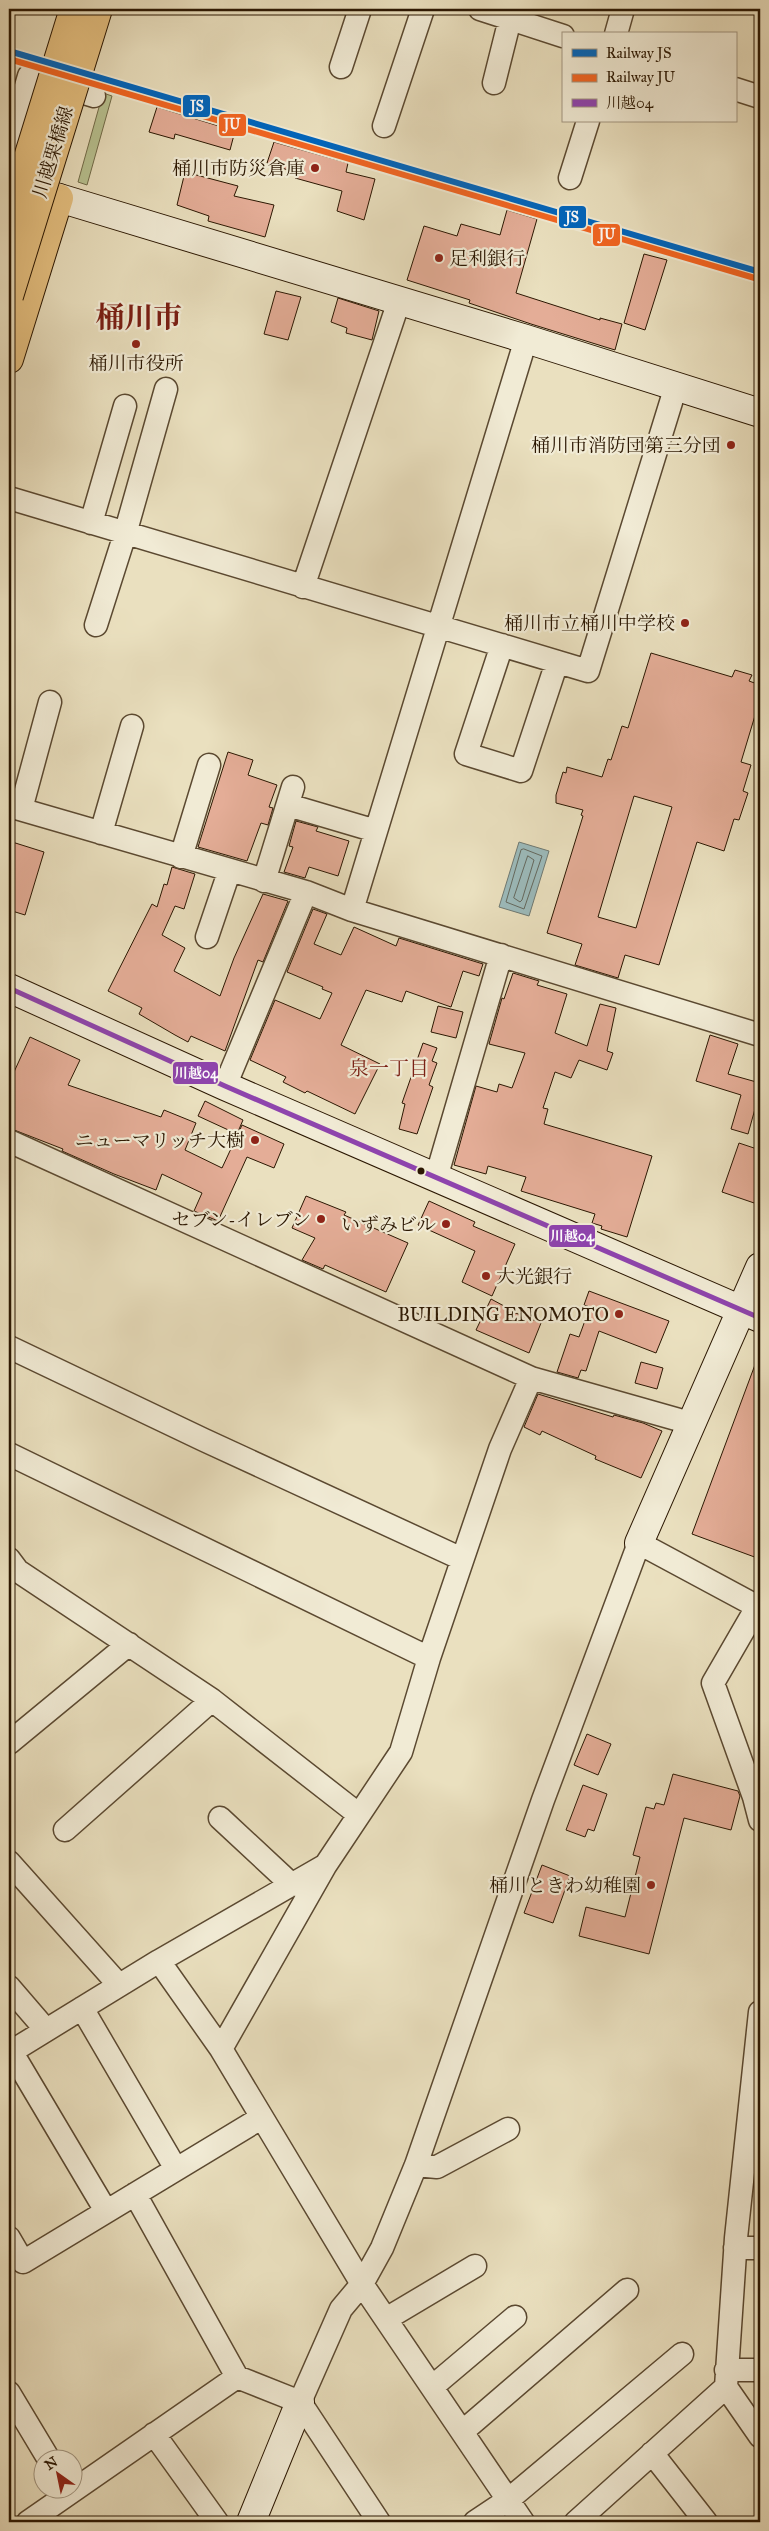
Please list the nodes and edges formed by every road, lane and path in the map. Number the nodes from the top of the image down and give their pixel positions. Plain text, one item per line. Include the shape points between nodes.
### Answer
1 (74, 9) edge
2 (98, 9) edge
3 (360, 9) edge
4 (423, 9) edge
5 (480, 9) edge
6 (623, 9) edge
7 (510, 19) junction
8 (617, 32) edge
9 (562, 36) edge
10 (341, 67) dead end
11 (494, 83) dead end
12 (736, 90) edge
13 (94, 96) dead end
14 (760, 97) edge
15 (588, 122) edge
16 (384, 126) dead end
17 (9, 145) edge
18 (570, 178) dead end
19 (9, 182) edge
20 (59, 198) junction
21 (9, 219) edge
22 (9, 296) edge
23 (399, 301) junction
24 (526, 339) junction
25 (9, 358) edge
26 (676, 386) junction
27 (166, 389) dead end
28 (125, 406) dead end
29 (760, 413) edge
30 (9, 498) edge
31 (91, 523) junction
32 (125, 534) junction
33 (303, 587) junction
34 (96, 625) dead end
35 (439, 627) junction
36 (502, 646) junction
37 (557, 662) junction
38 (50, 702) dead end
39 (132, 726) dead end
40 (209, 765) dead end
41 (15, 808) edge
42 (376, 831) junction
43 (101, 833) junction
44 (181, 857) junction
45 (229, 872) junction
46 (264, 881) junction
47 (306, 892) junction
48 (352, 910) junction
49 (206, 937) dead end
50 (501, 955) junction
51 (9, 988) edge
52 (760, 1035) edge
53 (225, 1086) junction
54 (9, 1141) edge
55 (436, 1178) junction
56 (760, 1267) edge
57 (750, 1314) edge
58 (9, 1347) edge
59 (531, 1378) junction
60 (690, 1424) junction
61 (9, 1454) edge
62 (639, 1543) junction
63 (462, 1559) junction
64 (12, 1570) edge
65 (759, 1608) edge
66 (129, 1644) junction
67 (429, 1658) junction
68 (212, 1700) junction
69 (9, 1742) edge
70 (358, 1814) junction
71 (220, 1818) dead end
72 (760, 1820) edge
73 (65, 1830) dead end
74 (9, 1862) edge
75 (325, 1866) junction
76 (292, 1885) junction
77 (159, 1961) junction
78 (119, 1985) junction
79 (9, 1987) edge
80 (82, 2008) junction
81 (760, 2012) edge
82 (46, 2030) junction
83 (221, 2050) junction
84 (10, 2052) edge
85 (755, 2094) edge
86 (261, 2118) junction
87 (508, 2129) dead end
88 (416, 2164) junction
89 (176, 2169) junction
90 (135, 2194) junction
91 (106, 2212) junction
92 (9, 2238) edge
93 (735, 2248) junction
94 (760, 2248) edge
95 (475, 2266) dead end
96 (362, 2284) junction
97 (627, 2290) dead end
98 (515, 2317) dead end
99 (386, 2319) junction
100 (682, 2354) dead end
101 (760, 2370) edge
102 (238, 2377) junction
103 (726, 2378) junction
104 (432, 2387) junction
105 (9, 2393) edge
106 (300, 2402) junction
107 (752, 2412) edge
108 (462, 2432) junction
109 (154, 2434) junction
110 (760, 2436) edge
111 (42, 2448) edge
112 (652, 2453) junction
113 (82, 2482) edge
114 (59, 2498) edge
115 (508, 2500) junction
116 (29, 2522) edge
117 (217, 2522) edge
118 (251, 2522) edge
119 (379, 2522) edge
120 (475, 2522) edge
121 (523, 2522) edge
122 (576, 2522) edge
123 (706, 2522) edge

1 - 21 main road, 川越栗橋線, bridge
2 - 22 main road, 川越栗橋線, bridge
3 - 10 street
4 - 16 street
5 - 7 street
6 - 8 street
7 - 9 street
7 - 11 street
12 - 14 street
13 - 17 street via 29,76
15 - 18 street
19 - 20 street
20 - 23 street
20 - 25 main road
23 - 24 street
23 - 33 street
24 - 26 street
24 - 35 street
26 - 29 street
26 - 37 street via 588,671
27 - 32 street
28 - 31 street
30 - 31 street
31 - 32 street
32 - 33 street
32 - 34 street
33 - 35 street
35 - 36 street
35 - 42 street
36 - 37 street
36 - 37 street via 466,754 521,772
38 - 41 street
39 - 43 street
40 - 44 street
41 - 43 street
42 - 46 street via 291,796
42 - 48 street
43 - 44 street
44 - 45 street
45 - 46 street
45 - 49 street
46 - 47 street
47 - 48 street
47 - 53 street
48 - 50 street
50 - 52 street
50 - 55 street
51 - 53 street
53 - 55 street
54 - 59 street
55 - 57 street
56 - 57 street
57 - 60 street
58 - 63 street
59 - 60 street
59 - 63 street via 500,1449
60 - 62 street
61 - 67 street
62 - 65 street
62 - 88 street via 543,1800
63 - 67 street
64 - 66 street
65 - 72 street via 713,1682
66 - 68 street
66 - 69 street
67 - 70 street via 401,1752
68 - 70 street
68 - 73 street
70 - 75 street
71 - 76 street
74 - 78 street
75 - 76 street
75 - 83 street
76 - 77 street
77 - 78 street
77 - 83 street
78 - 80 street
79 - 82 street
80 - 82 street
80 - 89 street
81 - 85 street
82 - 84 street
83 - 86 street
84 - 91 street
85 - 93 street
86 - 89 street
86 - 96 street
87 - 88 street via 438,2167
88 - 96 street via 382,2248
89 - 90 street
90 - 91 street
90 - 102 street
91 - 92 street via 23,2262
93 - 94 street
93 - 103 street
95 - 99 street
96 - 99 street
96 - 106 street via 341,2309
97 - 108 street
98 - 104 street
99 - 104 street
100 - 115 street
101 - 103 street
102 - 106 street
102 - 109 street
103 - 107 street
103 - 112 street
104 - 108 street
105 - 111 street
106 - 118 street
106 - 119 street
107 - 110 street
108 - 115 street
109 - 113 street
109 - 117 street
112 - 122 street
112 - 123 street
114 - 116 street
115 - 120 street
115 - 121 street

